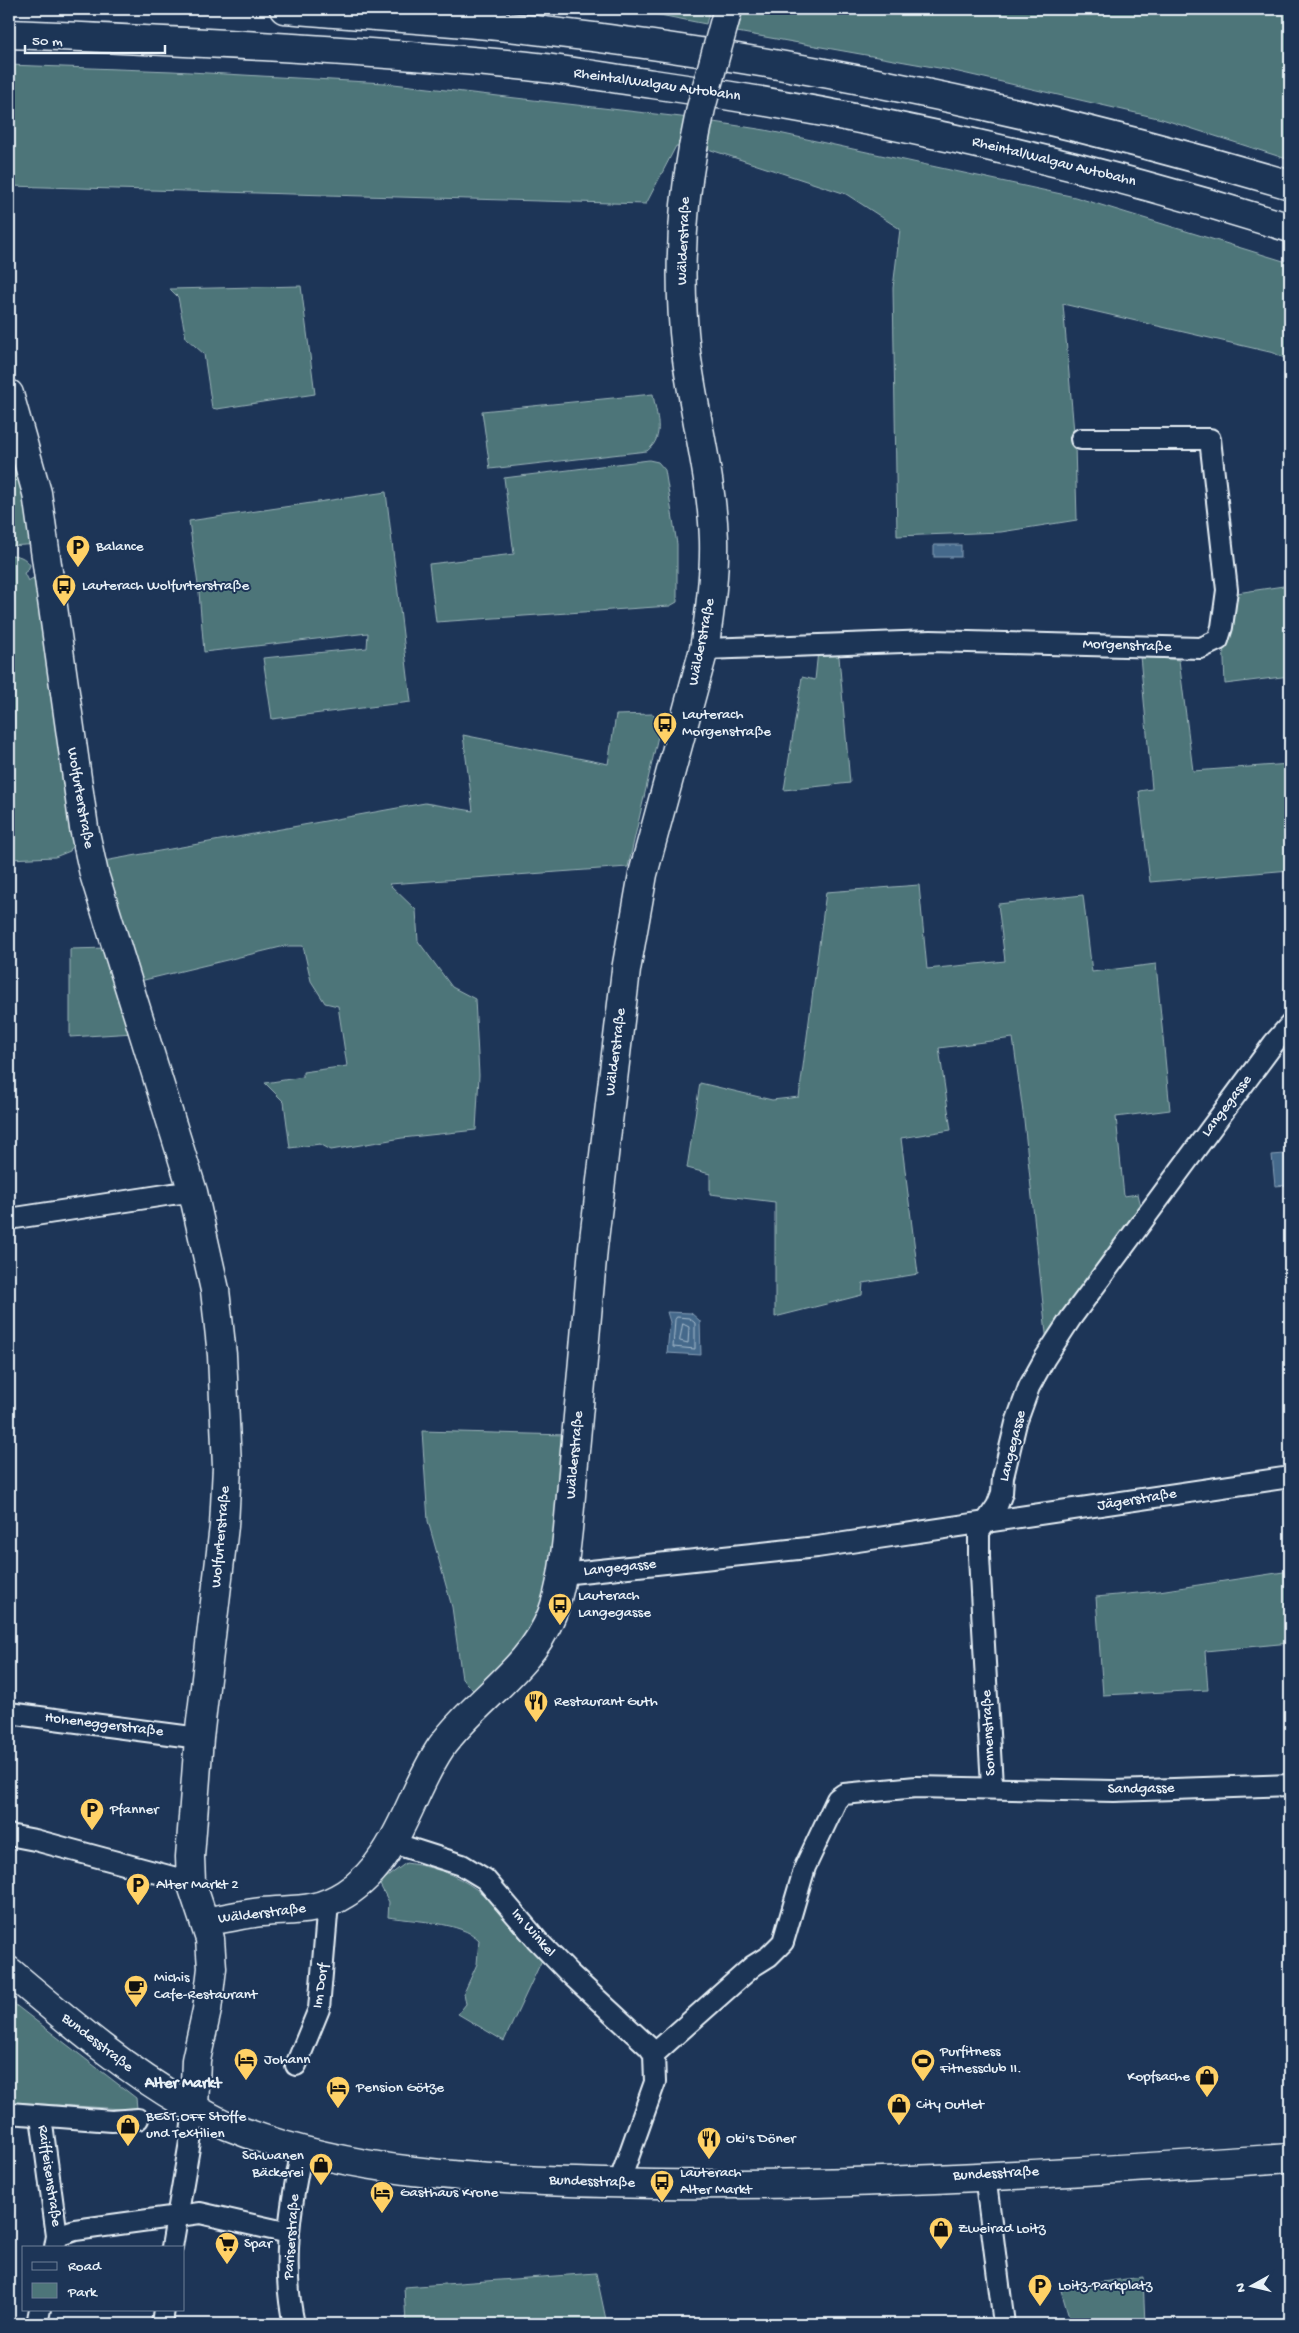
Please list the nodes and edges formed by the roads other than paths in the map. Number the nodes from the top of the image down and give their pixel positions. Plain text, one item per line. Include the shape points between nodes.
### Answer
1 (284, 9) edge
2 (728, 9) edge
3 (9, 34) edge
4 (1290, 185) edge
5 (1290, 228) edge
6 (9, 394) edge
7 (1081, 438) dead end
8 (704, 650) junction
9 (1290, 1025) edge
10 (193, 1192) junction
11 (9, 1219) edge
12 (1290, 1477) edge
13 (983, 1523) junction
14 (562, 1574) junction
15 (9, 1713) edge
16 (199, 1738) junction
17 (1290, 1785) edge
18 (992, 1786) junction
19 (9, 1835) edge
20 (393, 1843) junction
21 (191, 1882) junction
22 (328, 1903) junction
23 (206, 1921) junction
24 (9, 1971) edge
25 (654, 2054) junction
26 (296, 2065) dead end
27 (194, 2108) junction
28 (9, 2113) edge
29 (41, 2117) junction
30 (138, 2119) dead end
31 (302, 2150) junction
32 (1290, 2158) edge
33 (985, 2175) junction
34 (619, 2183) junction
35 (177, 2215) junction
36 (289, 2233) junction
37 (56, 2241) edge
38 (172, 2246) edge
39 (40, 2310) edge
40 (164, 2310) edge
41 (37, 2324) edge
42 (162, 2324) edge
43 (294, 2324) edge
44 (1004, 2324) edge

1 - 4 main road via 534,30 765,62 978,103 1175,151
2 - 8 main road, Wälderstraße, bridge via 700,108 682,228 686,352 714,538 713,581
3 - 5 main road, Rheintal/Walgau Autobahn via 232,43 520,65 751,98 961,139 1186,195
6 - 10 main road, Wolfurterstraße via 37,493 80,805 94,874
7 - 8 street, Morgenstraße via 1210,439 1227,590 1218,640 1201,648 930,641
8 - 14 main road, Wälderstraße via 643,874 626,970 593,1248
9 - 13 street, Langegasse via 1148,1212 1045,1358 1029,1387 1016,1423 1002,1493
10 - 11 street
10 - 16 main road, Wolfurterstraße via 218,1312 226,1402 224,1526
12 - 13 street, Jägerstraße
13 - 14 street, Langegasse via 817,1547
13 - 18 street, Sonnenstraße via 979,1532 979,1557
14 - 20 main road, Wälderstraße via 552,1614 532,1650 443,1745
15 - 16 street, Hoheneggerstraße
16 - 21 main road, Wolfurterstraße
17 - 18 street, Sandgasse via 1114,1791
18 - 25 street, Sonnenstraße via 916,1786 850,1793 837,1799 805,1867 783,1942
19 - 21 street
20 - 22 main road, Wälderstraße via 359,1884
20 - 25 street, Im Winkel via 462,1865 485,1879 569,1973
21 - 23 main road, Wolfurterstraße
22 - 23 main road, Wälderstraße via 299,1911 263,1912
22 - 26 street, Im Dorf via 319,2009
23 - 27 main road, Wolfurterstraße via 212,1968 196,2060
24 - 27 main road, Bundesstraße via 103,2050
25 - 34 street via 655,2082
27 - 31 main road, Bundesstraße via 224,2124
27 - 35 street
28 - 29 street, Raiffeisenstraße
29 - 30 street, Raiffeisenstraße
29 - 37 street, Raiffeisenstraße
31 - 34 main road, Bundesstraße via 354,2162 478,2177
31 - 36 street, Pariserstraße
32 - 33 main road, Bundesstraße
33 - 34 main road, Bundesstraße via 791,2182
33 - 44 street
35 - 36 street via 200,2213
35 - 37 street via 75,2230
35 - 38 street
36 - 43 street, Pariserstraße via 288,2298
39 - 41 street
40 - 42 street

